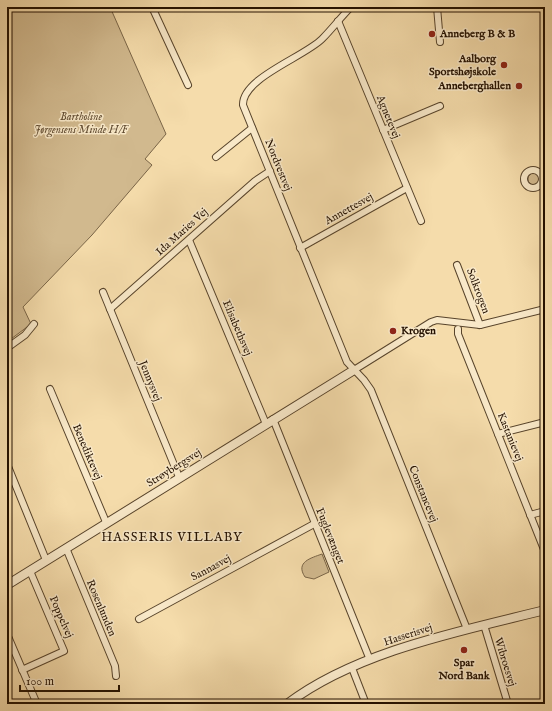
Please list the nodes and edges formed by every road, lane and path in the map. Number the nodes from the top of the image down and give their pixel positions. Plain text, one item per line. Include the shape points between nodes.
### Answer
1 (152, 7) edge
2 (351, 7) edge
3 (437, 7) edge
4 (338, 21) junction
5 (440, 42) dead end
6 (188, 85) dead end
7 (440, 106) dead end
8 (252, 128) junction
9 (383, 130) junction
10 (216, 157) dead end
11 (270, 171) junction
12 (407, 188) junction
13 (420, 221) dead end
14 (189, 240) junction
15 (300, 248) junction
16 (457, 265) dead end
17 (103, 292) dead end
18 (110, 309) junction
19 (545, 309) edge
20 (34, 324) dead end
21 (480, 325) junction
22 (458, 329) dead end
23 (7, 348) edge
24 (354, 370) junction
25 (50, 389) dead end
26 (269, 422) junction
27 (545, 422) edge
28 (498, 434) junction
29 (7, 464) edge
30 (179, 478) junction
31 (545, 511) edge
32 (530, 515) junction
33 (106, 522) junction
34 (314, 524) junction
35 (66, 548) junction
36 (545, 552) edge
37 (46, 560) junction
38 (30, 571) junction
39 (7, 585) edge
40 (545, 610) edge
41 (139, 619) dead end
42 (484, 625) junction
43 (467, 629) junction
44 (7, 634) edge
45 (370, 660) junction
46 (352, 668) junction
47 (22, 670) junction
48 (116, 676) dead end
49 (37, 704) edge
50 (287, 704) edge
51 (366, 704) edge
52 (508, 704) edge

1 - 6 street
2 - 4 street, Nordvestvej
3 - 5 street
4 - 8 street, Nordvestvej via 313,47 259,80 246,92 243,105
4 - 9 street, Agnetevej
7 - 9 street
8 - 10 street
8 - 11 street, Nordvestvej
9 - 12 street, Agnetevej
11 - 14 street, Ida Maries Vej via 255,181
11 - 15 street, Nordvestvej
12 - 13 street, Agnetevej
12 - 15 street, Annettesvej
14 - 18 street, Ida Maries Vej
14 - 26 street, Elisabethsvej
15 - 24 street, Nordvestvej via 347,362
16 - 21 street, Solkrogen
17 - 18 street, Jennysvej
18 - 30 street, Jennysvej
19 - 21 street
20 - 23 street via 25,335
21 - 24 street via 444,320 431,322
22 - 28 street, Kastanievej
24 - 26 street, Strøybergsvej
24 - 43 street, Constancevej via 371,390
25 - 33 street, Benediktevej
26 - 30 street, Strøybergsvej
26 - 34 street, Fuglevænget
27 - 28 street
28 - 32 street, Kastanievej
29 - 37 street
30 - 33 street, Strøybergsvej
31 - 32 street
32 - 36 street, Kastanievej
33 - 35 street, Strøybergsvej
34 - 41 street, Sannasvej
34 - 45 street, Fuglevænget
35 - 37 street, Strøybergsvej
35 - 48 street, Rosenlunden via 115,666
37 - 38 street, Strøybergsvej
38 - 39 street, Strøybergsvej
38 - 47 street, Poppelvej via 64,651
40 - 42 street, Hasserisvej
42 - 43 street, Hasserisvej
42 - 52 street, Wibroesvej
43 - 45 street, Hasserisvej
44 - 47 street
45 - 46 street, Hasserisvej
46 - 50 street, Hasserisvej
46 - 51 street
47 - 49 street

